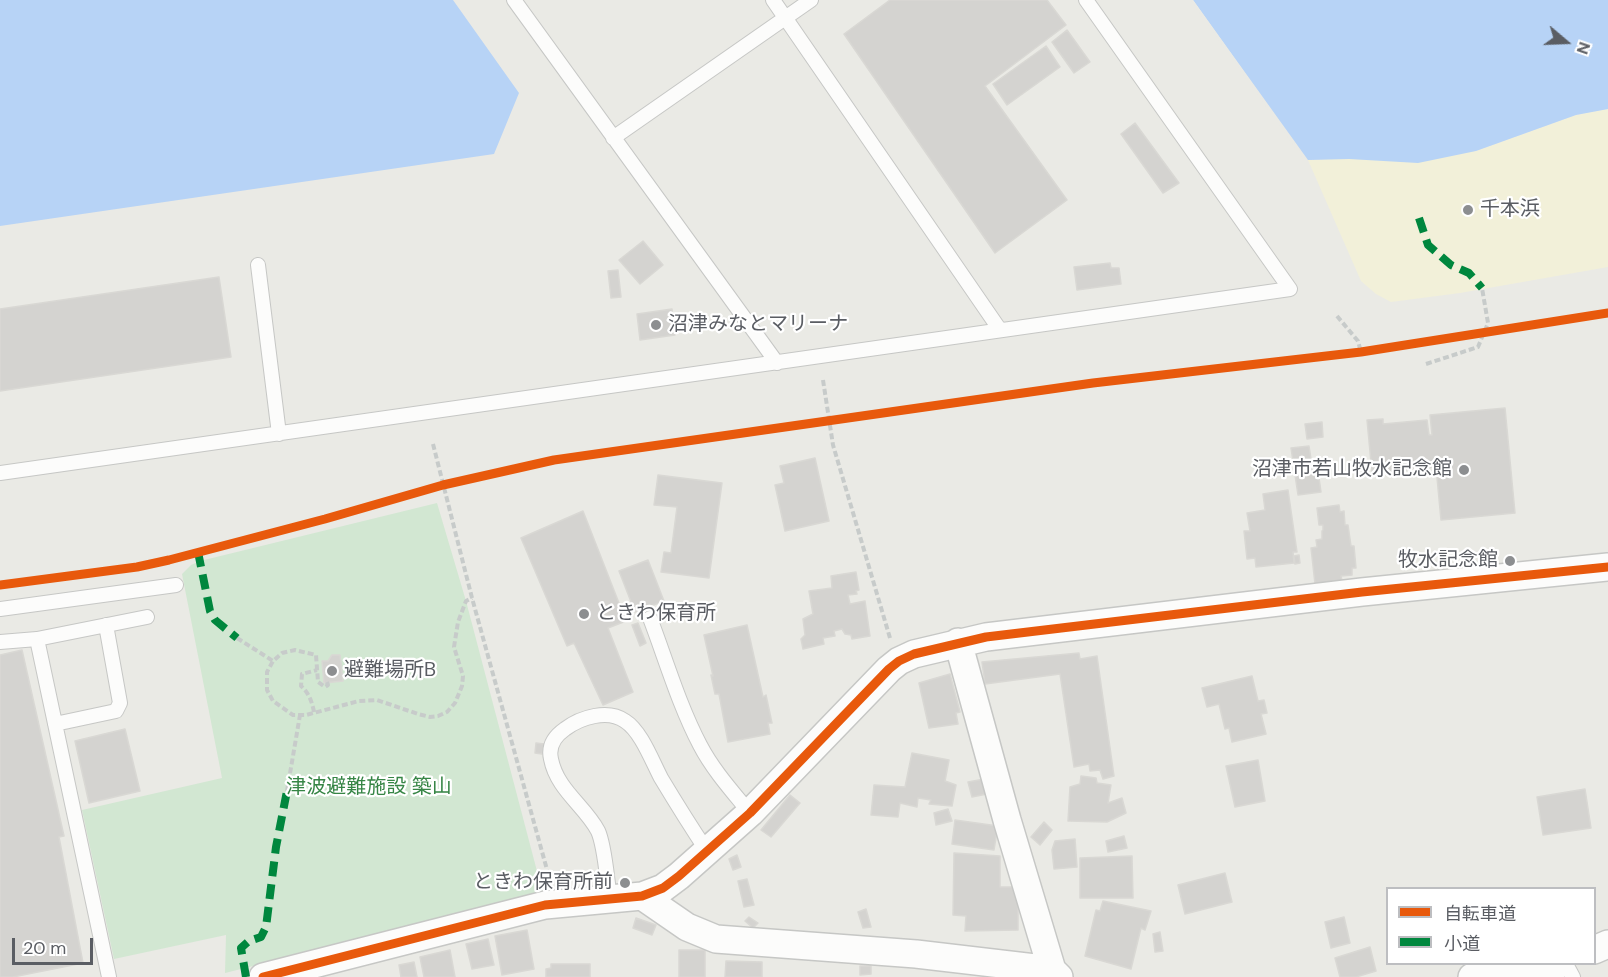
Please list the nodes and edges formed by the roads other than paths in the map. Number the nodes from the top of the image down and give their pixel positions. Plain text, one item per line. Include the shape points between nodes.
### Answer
1 (514, 0) edge
2 (773, 0) edge
3 (811, 0) edge
4 (1086, 0) edge
5 (786, 18) junction
6 (613, 138) junction
7 (258, 266) dead end
8 (1000, 330) junction
9 (777, 363) junction
10 (279, 434) junction
11 (0, 473) edge
12 (1608, 567) edge
13 (176, 585) dead end
14 (0, 609) edge
15 (147, 617) dead end
16 (650, 618) dead end
17 (106, 625) junction
18 (37, 639) junction
19 (0, 642) edge
20 (958, 642) junction
21 (55, 724) junction
22 (750, 813) junction
23 (707, 851) junction
24 (642, 896) junction
25 (610, 898) junction
26 (1551, 965) edge
27 (1516, 973) edge
28 (1056, 974) edge
29 (109, 977) edge
30 (263, 977) edge
31 (1472, 977) edge

1 - 6 lane
2 - 5 lane
3 - 5 lane
4 - 8 lane via 1290,289
5 - 6 lane
5 - 8 lane
6 - 9 lane
7 - 10 lane
8 - 9 lane
9 - 10 lane
10 - 11 lane
12 - 20 street via 1362,592
13 - 14 lane
15 - 17 lane
16 - 22 lane via 700,745
17 - 18 lane
17 - 21 lane via 120,703 117,711
18 - 19 lane
18 - 21 lane
20 - 22 street via 898,661
20 - 28 street via 1007,820
21 - 29 lane
22 - 23 street
23 - 24 street via 663,888
23 - 25 lane via 633,727 623,719 605,714 567,727 553,742 551,760 564,787 598,832
24 - 25 street
24 - 28 street via 687,927 716,939 916,954
25 - 30 street via 555,904
26 - 27 street
27 - 31 street

